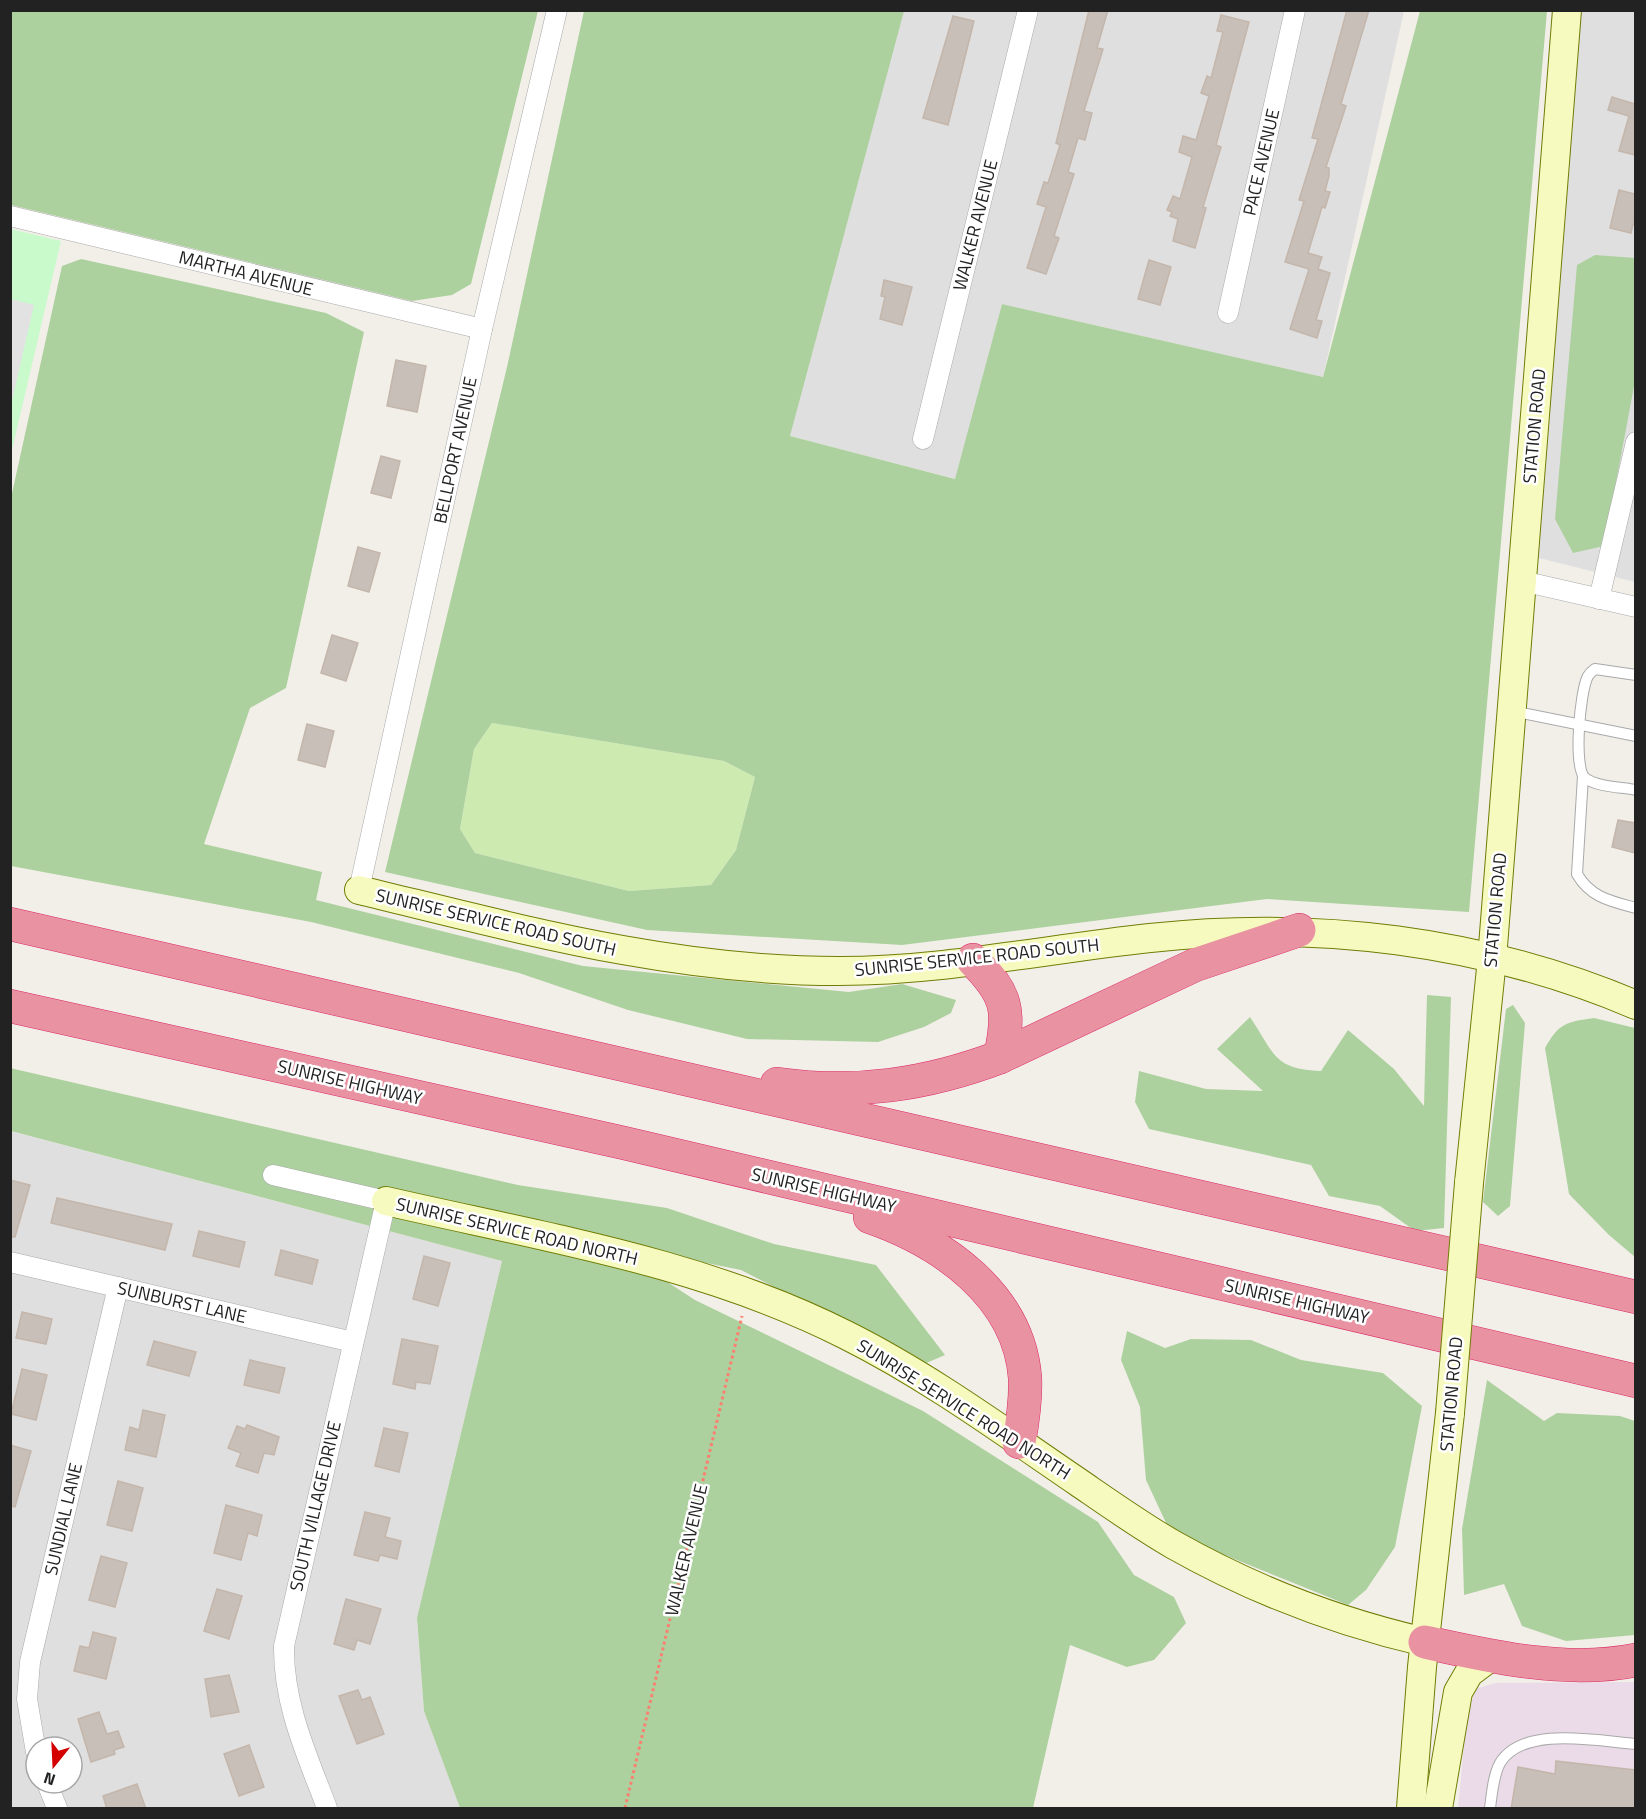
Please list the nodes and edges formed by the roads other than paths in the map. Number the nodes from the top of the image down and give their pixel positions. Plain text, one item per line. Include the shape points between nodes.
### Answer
1 (557, 10) edge
2 (1028, 10) edge
3 (1295, 10) edge
4 (1567, 10) edge
5 (10, 216) edge
6 (1227, 313) dead end
7 (482, 329) junction
8 (923, 439) dead end
9 (1635, 441) edge
10 (1522, 582) junction
11 (1599, 599) junction
12 (1635, 608) edge
13 (1635, 675) edge
14 (1512, 711) junction
15 (1579, 727) junction
16 (1635, 736) edge
17 (1583, 776) junction
18 (1635, 790) edge
19 (359, 890) joint
20 (1635, 908) edge
21 (10, 924) edge
22 (1299, 930) junction
23 (1492, 959) junction
24 (973, 960) junction
25 (10, 1005) edge
26 (1635, 1005) edge
27 (555, 1050) junction
28 (1000, 1057) junction
29 (624, 1143) junction
30 (273, 1175) dead end
31 (386, 1201) junction
32 (10, 1262) edge
33 (118, 1287) junction
34 (1635, 1297) edge
35 (353, 1342) junction
36 (1635, 1381) edge
37 (1019, 1442) junction
38 (1425, 1642) junction
39 (1493, 1655) junction
40 (1635, 1660) edge
41 (33, 1735) edge
42 (1635, 1744) edge
43 (327, 1809) edge
44 (1411, 1809) edge
45 (1438, 1809) edge
46 (1490, 1809) edge

1 - 7 street, BELLPORT AVENUE
2 - 8 street, WALKER AVENUE
3 - 6 street, PACE AVENUE
4 - 10 street, STATION ROAD
5 - 7 street, MARTHA AVENUE
7 - 19 street, BELLPORT AVENUE
9 - 11 street
10 - 11 street
10 - 14 street, STATION ROAD
11 - 12 street
13 - 15 lane via 1595,669 1587,677
14 - 15 lane
14 - 23 street, STATION ROAD
15 - 16 lane
15 - 17 lane via 1579,768
17 - 18 lane via 1592,782
17 - 20 lane via 1577,874 1597,897
19 - 24 street, SUNRISE SERVICE ROAD SOUTH via 575,942 688,963 743,969 843,971
21 - 27 highway
22 - 23 street, SUNRISE SERVICE ROAD SOUTH via 1375,937
22 - 24 street, SUNRISE SERVICE ROAD SOUTH via 1213,932
22 - 28 highway via 1195,965
23 - 26 street, SUNRISE SERVICE ROAD SOUTH
23 - 38 street, STATION ROAD, bridge
24 - 28 highway via 992,979 1006,1007
25 - 29 highway, SUNRISE HIGHWAY
27 - 28 highway via 695,1066 805,1088 841,1090 903,1085
27 - 34 highway
29 - 36 highway, SUNRISE HIGHWAY
29 - 37 highway via 872,1218 921,1239 966,1269 998,1305 1018,1345 1025,1377
30 - 31 street, SUNRISE SERVICE ROAD NORTH
31 - 35 street, SOUTH VILLAGE DRIVE
31 - 37 street, SUNRISE SERVICE ROAD NORTH via 661,1264 748,1291 848,1336
32 - 33 street, SUNBURST LANE
33 - 35 street, SUNBURST LANE
33 - 41 street, SUNDIAL LANE via 30,1662 27,1699
35 - 43 street, SOUTH VILLAGE DRIVE via 284,1646 291,1710
37 - 38 street, SUNRISE SERVICE ROAD NORTH via 1134,1520 1207,1562 1333,1616
38 - 39 highway
38 - 44 street, STATION ROAD
39 - 40 highway via 1576,1665 1608,1666
39 - 45 street via 1469,1673 1458,1692
42 - 46 lane via 1532,1740 1507,1753 1499,1766

